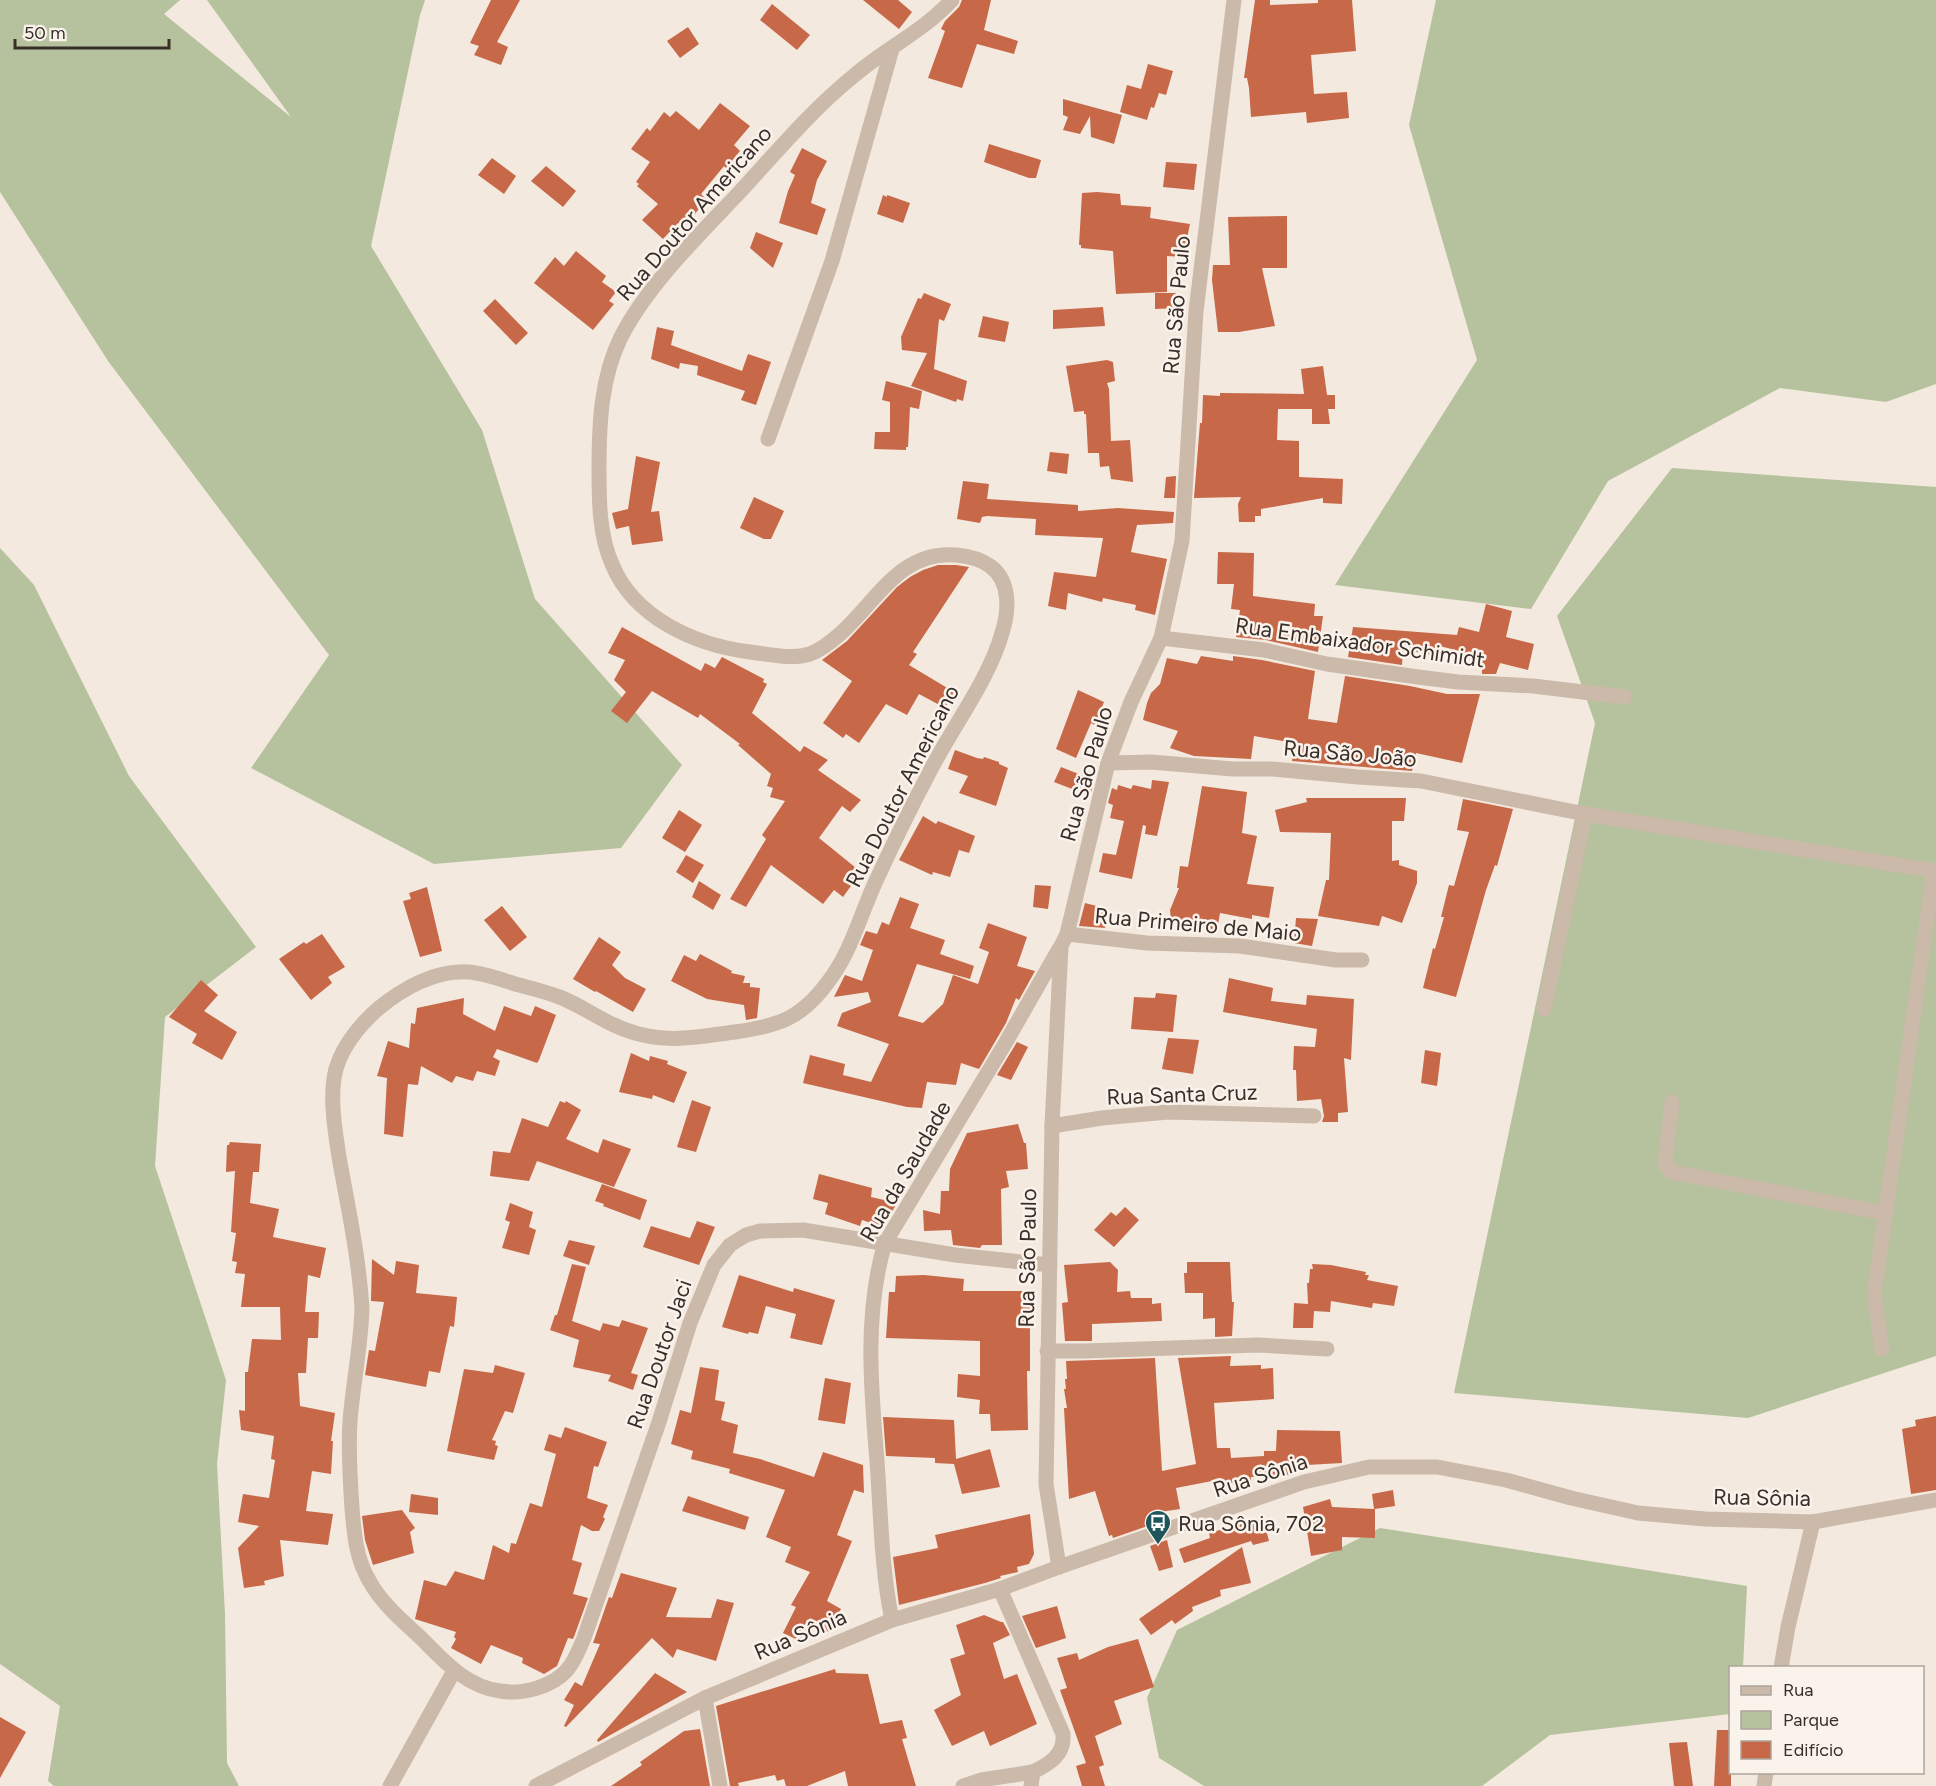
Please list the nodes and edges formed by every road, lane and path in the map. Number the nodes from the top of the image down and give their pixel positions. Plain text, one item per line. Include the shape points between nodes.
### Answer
1 (952, 0) edge
2 (1234, 0) edge
3 (892, 49) junction
4 (768, 439) dead end
5 (1161, 638) junction
6 (1625, 697) dead end
7 (1108, 763) junction
8 (1585, 814) junction
9 (1935, 871) edge
10 (1064, 940) junction
11 (1362, 960) dead end
12 (1544, 1009) dead end
13 (1672, 1102) dead end
14 (1314, 1116) dead end
15 (1052, 1126) junction
16 (1885, 1212) junction
17 (885, 1243) junction
18 (1050, 1265) junction
19 (1327, 1349) dead end
20 (1882, 1349) dead end
21 (1047, 1351) junction
22 (1936, 1500) edge
23 (1813, 1522) junction
24 (1059, 1567) junction
25 (1000, 1589) junction
26 (892, 1620) junction
27 (1781, 1666) edge
28 (453, 1671) junction
29 (705, 1698) junction
30 (1032, 1779) edge
31 (390, 1786) edge
32 (536, 1786) edge
33 (720, 1786) edge
34 (963, 1786) edge

1 - 3 street, Rua Doutor Americano via 936,18
2 - 5 street, Rua São Paulo via 1196,311 1182,541
3 - 4 street via 832,261
3 - 28 street, Rua Doutor Americano via 859,70 805,121 699,236 636,312 619,342 607,377 599,430 599,498 603,536 612,566 627,591 652,615 705,642 777,656 814,653 855,620 899,572 926,556 972,557 1000,576 1008,606 994,659 929,772 842,961 817,996 782,1022 674,1039 629,1032 567,1000 473,972 435,976 414,984 379,1008 359,1028 337,1066 333,1089 335,1130 362,1308 350,1422 354,1536 360,1560 382,1600
5 - 6 street, Rua Embaixador Schimidt via 1264,650 1418,677
5 - 7 street, Rua São Paulo
7 - 8 street, Rua São João via 1273,769 1420,781
7 - 10 street, Rua São Paulo
8 - 9 street, Rua São João
8 - 12 street
9 - 16 street
10 - 11 street, Rua Primeiro de Maio via 1240,946
10 - 15 street, Rua São Paulo
10 - 17 street, Rua da Saudade
13 - 16 street via 1665,1163 1671,1172
14 - 15 street, Rua Santa Cruz via 1168,1112
15 - 18 street, Rua São Paulo
16 - 20 street via 1874,1295
17 - 18 street, Rua Doutor Jaci
17 - 26 street, Rua da Saudade via 876,1272 871,1356 882,1559
17 - 28 street, Rua Doutor Jaci via 803,1230 774,1230 746,1235 730,1245 714,1265 690,1323 609,1571 574,1659 554,1680 525,1691 489,1690
18 - 21 street, Rua São Paulo
19 - 21 street via 1258,1345
21 - 24 street, Rua São Paulo via 1046,1484
22 - 23 street, Rua Sônia
23 - 24 street, Rua Sônia via 1638,1513 1437,1467 1369,1467 1304,1482
23 - 27 street
24 - 25 street, Rua Sônia
25 - 26 street, Rua Sônia
25 - 30 street via 1063,1734 1061,1751
26 - 29 street, Rua Sônia
28 - 31 street
29 - 32 street, Rua Sônia
29 - 33 street
30 - 34 street via 981,1780

